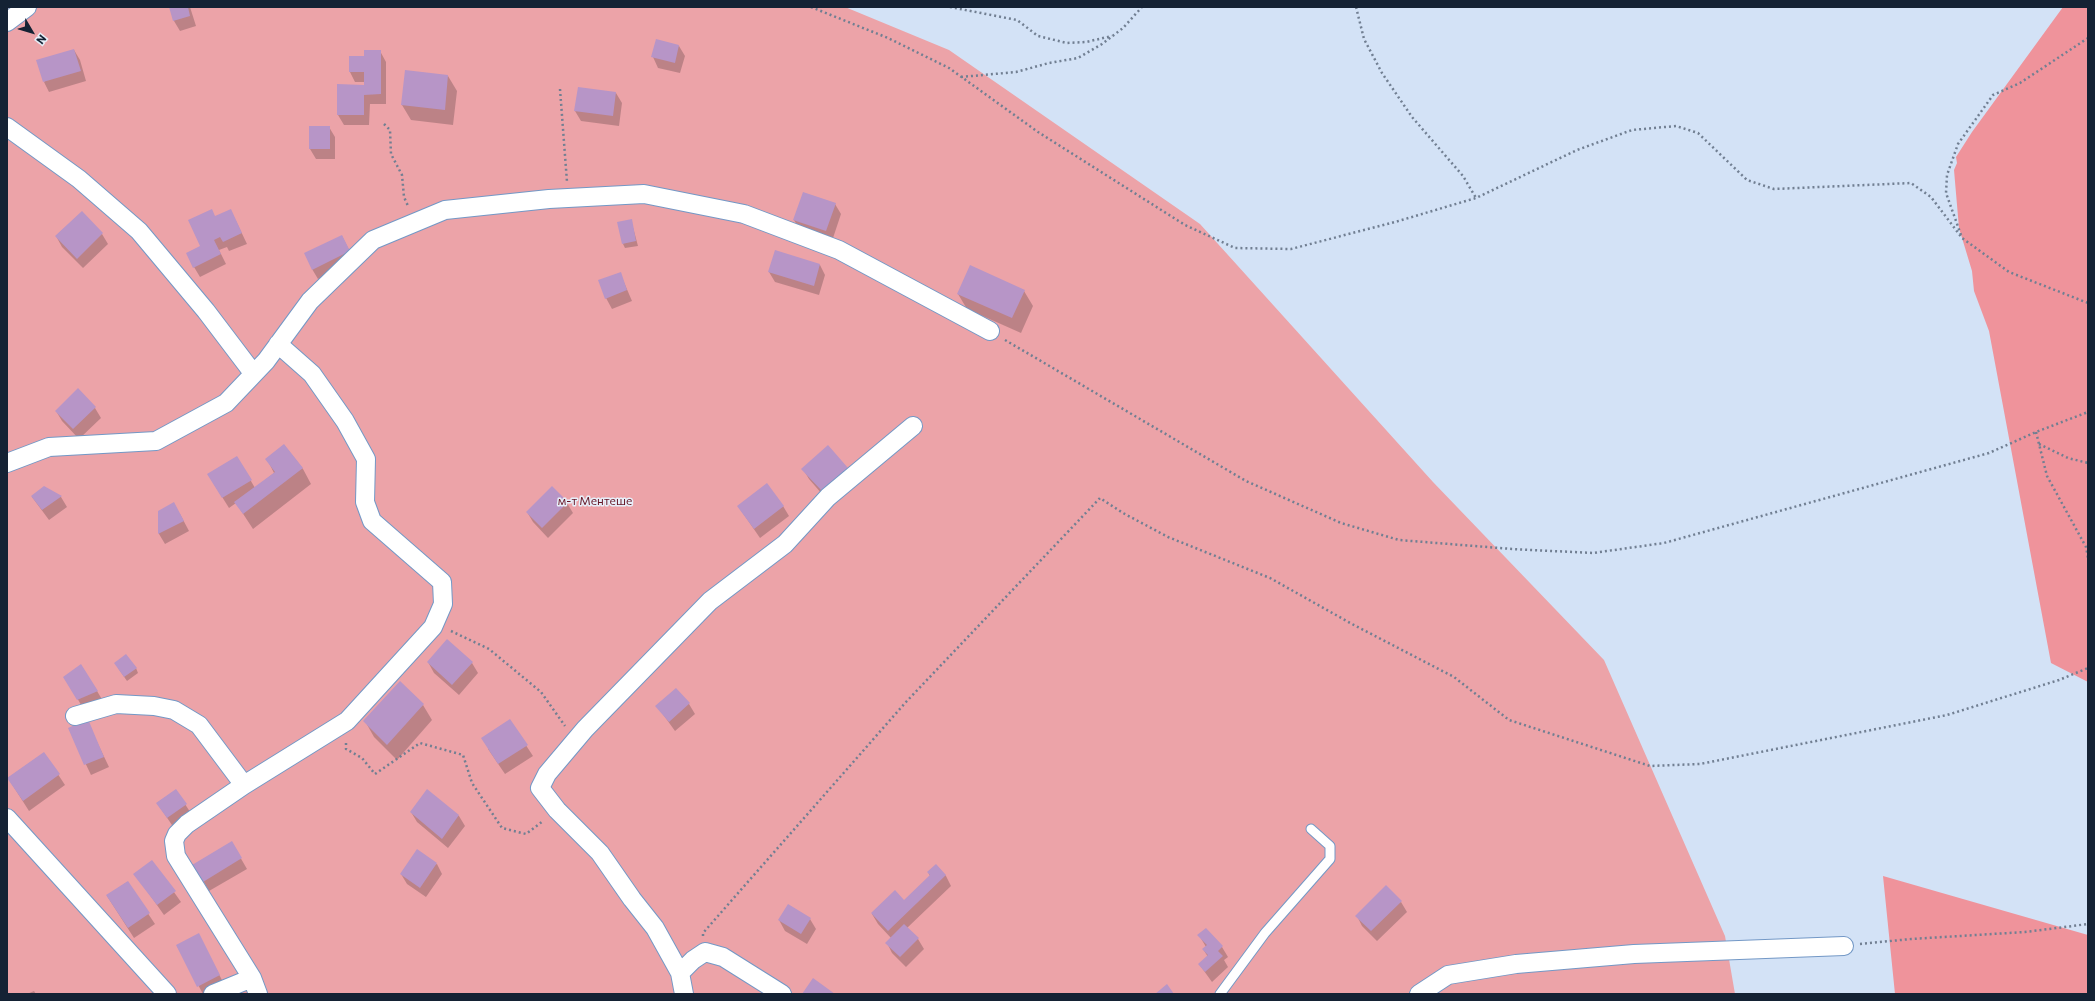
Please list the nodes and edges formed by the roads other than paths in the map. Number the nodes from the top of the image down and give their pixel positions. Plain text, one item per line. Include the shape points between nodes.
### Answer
1 (27, 7) edge
2 (7, 22) edge
3 (7, 127) edge
4 (990, 331) road end
5 (278, 344) junction
6 (253, 373) junction
7 (913, 426) dead end
8 (7, 463) edge
9 (74, 716) dead end
10 (244, 785) junction
11 (7, 818) edge
12 (1311, 829) dead end
13 (1844, 946) road end
14 (680, 973) junction
15 (255, 986) edge
16 (167, 994) edge
17 (213, 994) edge
18 (684, 994) edge
19 (782, 994) edge
20 (1220, 994) edge
21 (1419, 994) edge

1 - 2 street
3 - 6 street via 79,179 139,231 206,311
4 - 5 street via 839,250 744,214 644,194 568,198 445,210 373,240 310,301
5 - 6 street
5 - 10 street via 312,374 345,421 366,460 365,502 372,521 442,582 443,604 433,627 347,721
6 - 8 street via 226,403 156,441 49,447
7 - 14 street via 828,497 785,544 710,601 585,729 547,774 540,788 600,853 655,928
9 - 10 street via 116,704 174,710 199,725
10 - 15 street via 181,828 174,841 174,849
11 - 16 street
12 - 20 lane via 1330,846 1330,859 1265,933
13 - 21 street via 1634,954 1516,964 1448,975
14 - 18 street
14 - 19 street via 704,952 723,957
15 - 17 street

